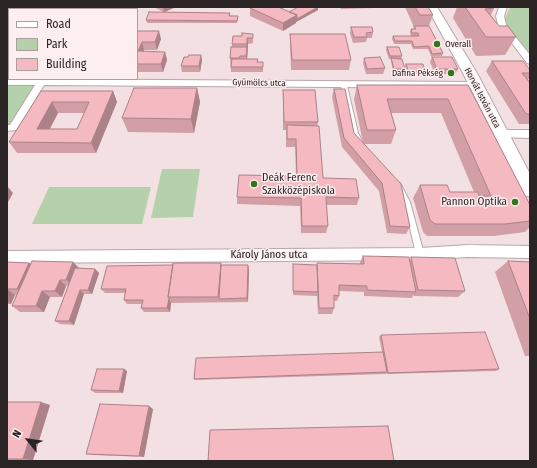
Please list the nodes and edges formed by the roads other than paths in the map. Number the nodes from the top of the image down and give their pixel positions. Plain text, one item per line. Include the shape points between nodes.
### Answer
1 (432, 7) edge
2 (503, 7) edge
3 (530, 61) edge
4 (7, 82) edge
5 (41, 82) junction
6 (476, 85) junction
7 (344, 86) junction
8 (7, 128) edge
9 (502, 134) junction
10 (530, 134) edge
11 (364, 148) edge
12 (394, 180) edge
13 (530, 190) edge
14 (530, 252) edge
15 (420, 254) junction
16 (7, 257) edge

1 - 6 main road, Horvát István utca
2 - 3 street via 500,16 502,25
4 - 5 street, Gyümölcs utca
5 - 7 street, Gyümölcs utca via 280,83
5 - 8 street via 13,128
6 - 7 street, Gyümölcs utca via 359,83
6 - 9 main road, Horvát István utca
7 - 11 lane via 355,133
9 - 10 street
9 - 13 main road, Horvát István utca
12 - 15 lane via 407,202
14 - 15 street, Károly János utca via 468,251
15 - 16 street, Károly János utca

